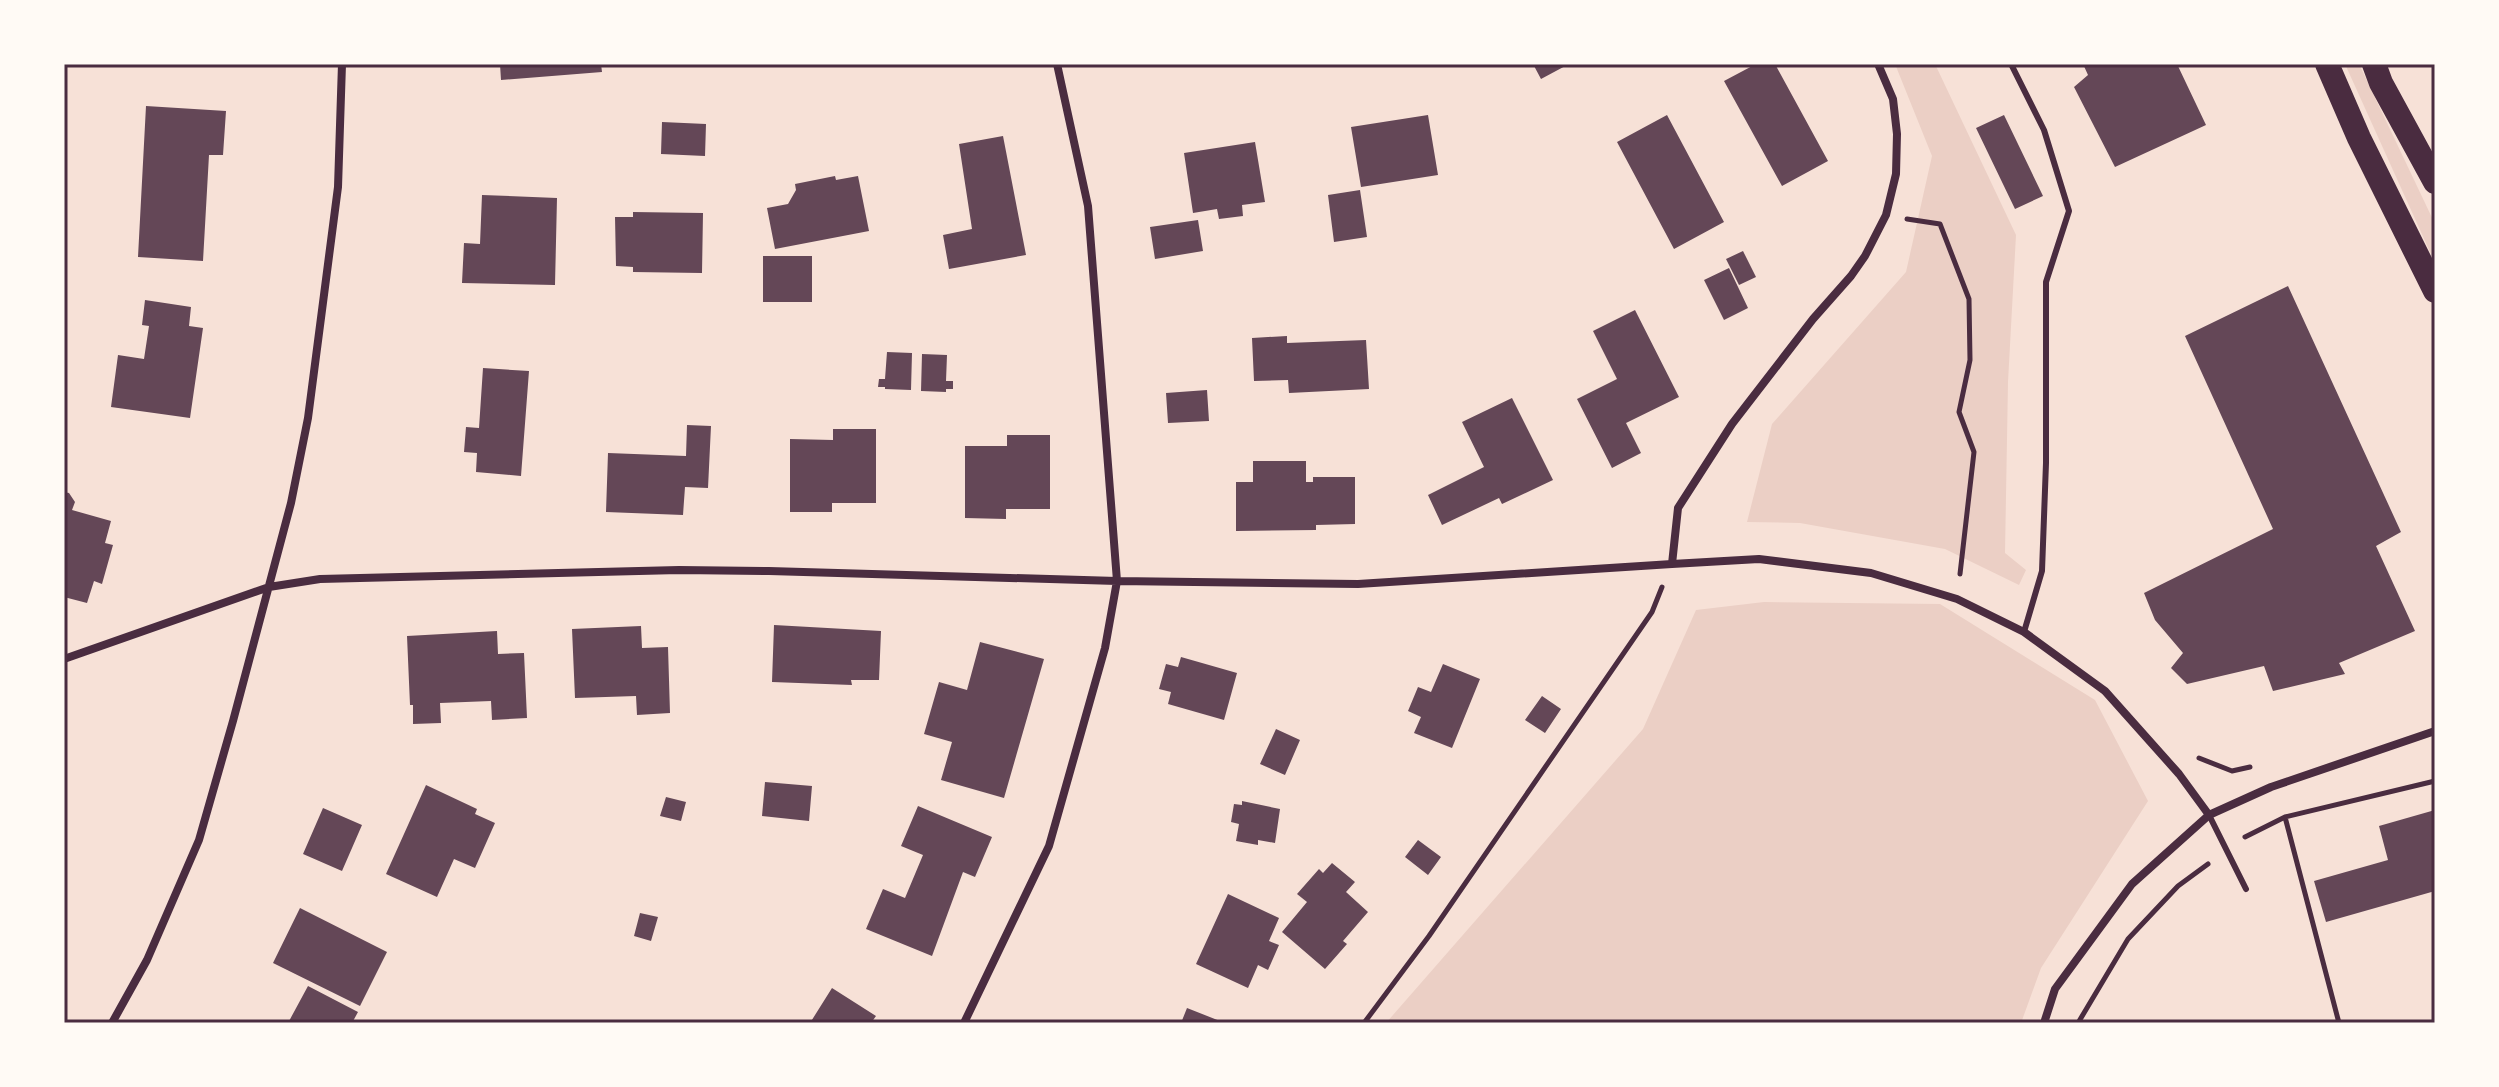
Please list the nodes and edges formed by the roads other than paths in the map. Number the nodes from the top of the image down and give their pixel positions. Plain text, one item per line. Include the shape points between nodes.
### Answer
1 (342, 64) edge
2 (1057, 64) edge
3 (1878, 64) edge
4 (2011, 64) edge
5 (2327, 64) edge
6 (2374, 64) edge
7 (2435, 182) edge
8 (2435, 291) edge
9 (1672, 564) junction
10 (1117, 581) junction
11 (269, 587) junction
12 (2024, 632) junction
13 (64, 659) edge
14 (2435, 731) edge
15 (2209, 815) junction
16 (2246, 889) dead end
17 (112, 1023) edge
18 (964, 1023) edge
19 (2044, 1023) edge

1 - 11 street via 338,187 308,418
2 - 10 street via 1088,206
3 - 9 street via 1893,99 1897,134 1896,174 1886,215 1851,276 1732,424 1678,508
4 - 12 lane via 2044,130 2069,211 2046,282 2042,571
5 - 8 highway
6 - 7 highway
9 - 10 street via 1358,584
9 - 12 street via 1759,559 1871,573 1957,599
10 - 11 street via 679,570 334,578
10 - 18 street via 1105,648 1049,846
11 - 13 street
11 - 17 street via 199,840 147,960
12 - 15 street via 2105,691
14 - 15 street via 2271,787
15 - 16 lane
15 - 19 street via 2132,884 2055,989

